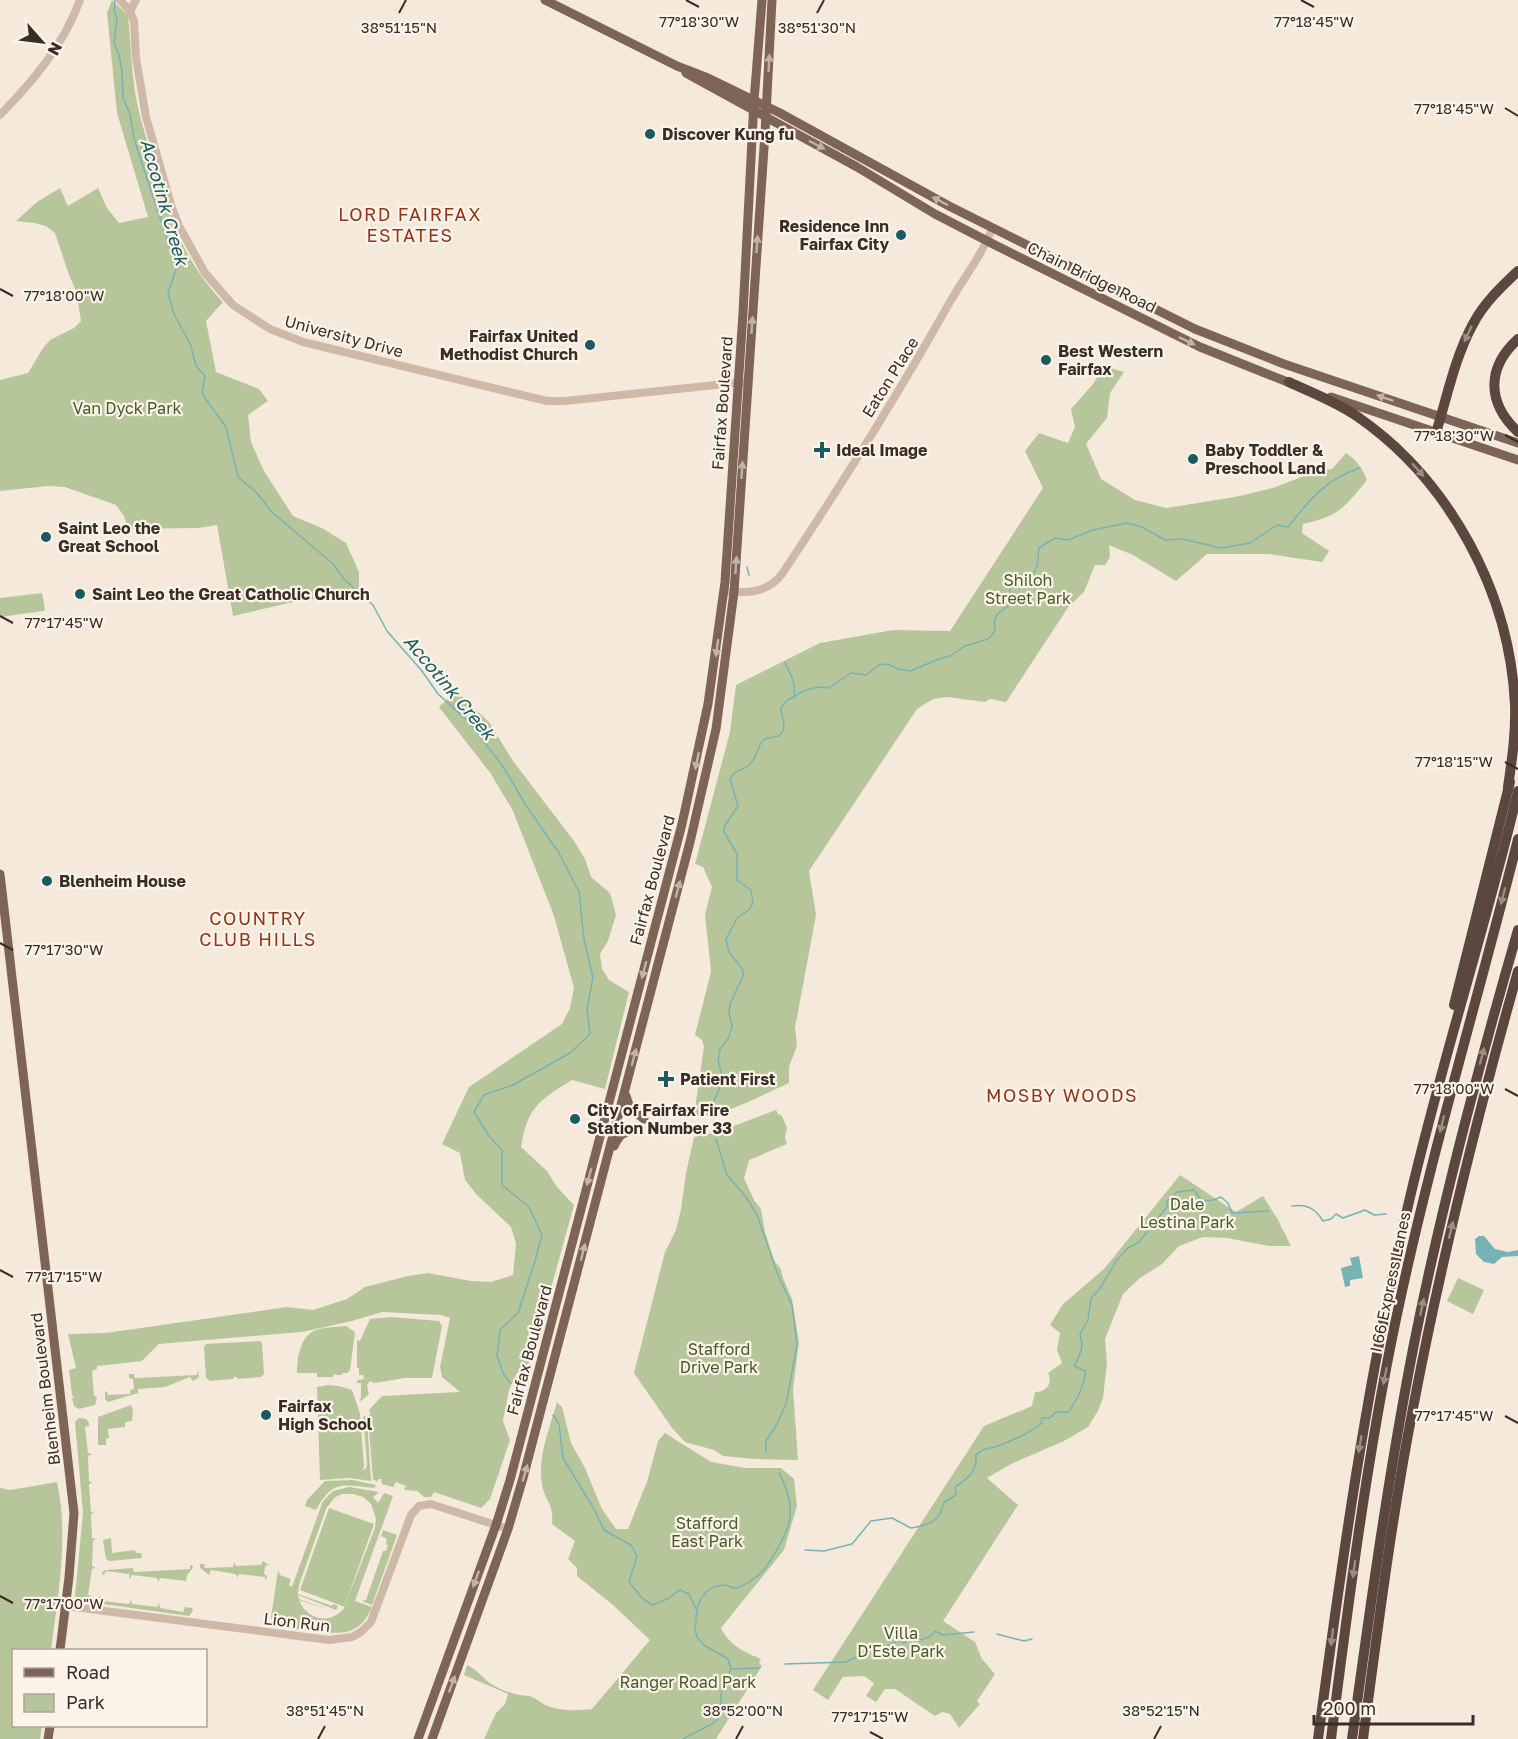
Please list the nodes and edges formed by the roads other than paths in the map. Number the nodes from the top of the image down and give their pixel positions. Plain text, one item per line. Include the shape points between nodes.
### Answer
1 (80, 0) edge
2 (136, 0) edge
3 (545, 0) edge
4 (762, 0) edge
5 (772, 0) edge
6 (122, 1) edge
7 (130, 11) junction
8 (754, 105) junction
9 (766, 112) junction
10 (0, 114) edge
11 (863, 159) junction
12 (933, 212) junction
13 (992, 228) junction
14 (987, 241) junction
15 (1518, 271) edge
16 (1518, 339) edge
17 (743, 382) junction
18 (1289, 382) junction
19 (1441, 418) junction
20 (1518, 432) edge
21 (1436, 433) junction
22 (1518, 443) edge
23 (1518, 460) edge
24 (729, 592) junction
25 (1518, 746) edge
26 (1513, 789) edge
27 (1518, 839) edge
28 (0, 874) edge
29 (1518, 930) edge
30 (1518, 971) edge
31 (626, 1089) junction
32 (644, 1119) dead end
33 (638, 1130) dead end
34 (606, 1162) junction
35 (496, 1524) junction
36 (508, 1529) junction
37 (66, 1606) junction
38 (60, 1649) edge
39 (418, 1739) edge
40 (432, 1739) edge
41 (1318, 1739) edge
42 (1331, 1739) edge
43 (1352, 1739) edge
44 (1363, 1739) edge

1 - 10 street via 46,64
2 - 7 street
3 - 8 main road, Chain Bridge Road via 701,75
4 - 8 main road, Fairfax Boulevard
9 -> 5 main road, Fairfax Boulevard
6 - 7 street, University Drive
7 - 17 street, University Drive via 146,117 179,226 214,285 233,305 259,323 303,342 547,401
8 - 9 main road, Chain Bridge Road
8 - 17 main road, Fairfax Boulevard
9 - 11 main road, Chain Bridge Road
9 -> 12 main road, Chain Bridge Road
17 -> 9 main road, Fairfax Boulevard
11 - 12 main road via 870,169 922,200
13 -> 11 main road, Chain Bridge Road
12 - 14 main road, Chain Bridge Road
13 - 14 street, Eaton Place
19 -> 13 main road, Chain Bridge Road via 1208,335
14 -> 18 main road, Chain Bridge Road via 1200,347
14 - 24 street, Eaton Place via 905,382 779,577 761,590
15 -> 19 highway via 1486,304 1464,342
16 - 20 highway via 1501,359 1494,381 1501,411
17 - 24 main road, Fairfax Boulevard
18 - 21 main road, Chain Bridge Road
18 -> 26 highway via 1341,407 1393,444 1431,485 1469,544 1498,612 1513,679
19 - 21 highway
19 - 22 main road, Chain Bridge Road
21 - 23 main road, Chain Bridge Road
31 -> 24 main road, Fairfax Boulevard via 706,776 723,685
24 -> 35 main road, Fairfax Boulevard via 686,808
25 - 26 highway
26 -> 41 highway via 1448,1030 1383,1315 1339,1576
27 -> 42 highway, I 66 Express Lanes via 1444,1115 1396,1320 1362,1509
28 - 37 main road, Blenheim Boulevard via 71,1478 73,1522
43 -> 29 highway via 1375,1572 1413,1348 1468,1110
44 -> 30 highway via 1413,1403 1445,1252
31 - 32 main road via 626,1102
31 - 34 main road, Fairfax Boulevard
33 - 34 main road via 620,1135
36 -> 34 main road, Fairfax Boulevard
35 - 36 street, Lion Run
35 - 37 street, Lion Run via 431,1504 416,1508 374,1618 361,1632 343,1640
35 -> 39 main road, Fairfax Boulevard
40 -> 36 main road, Fairfax Boulevard
37 - 38 main road, Blenheim Boulevard

